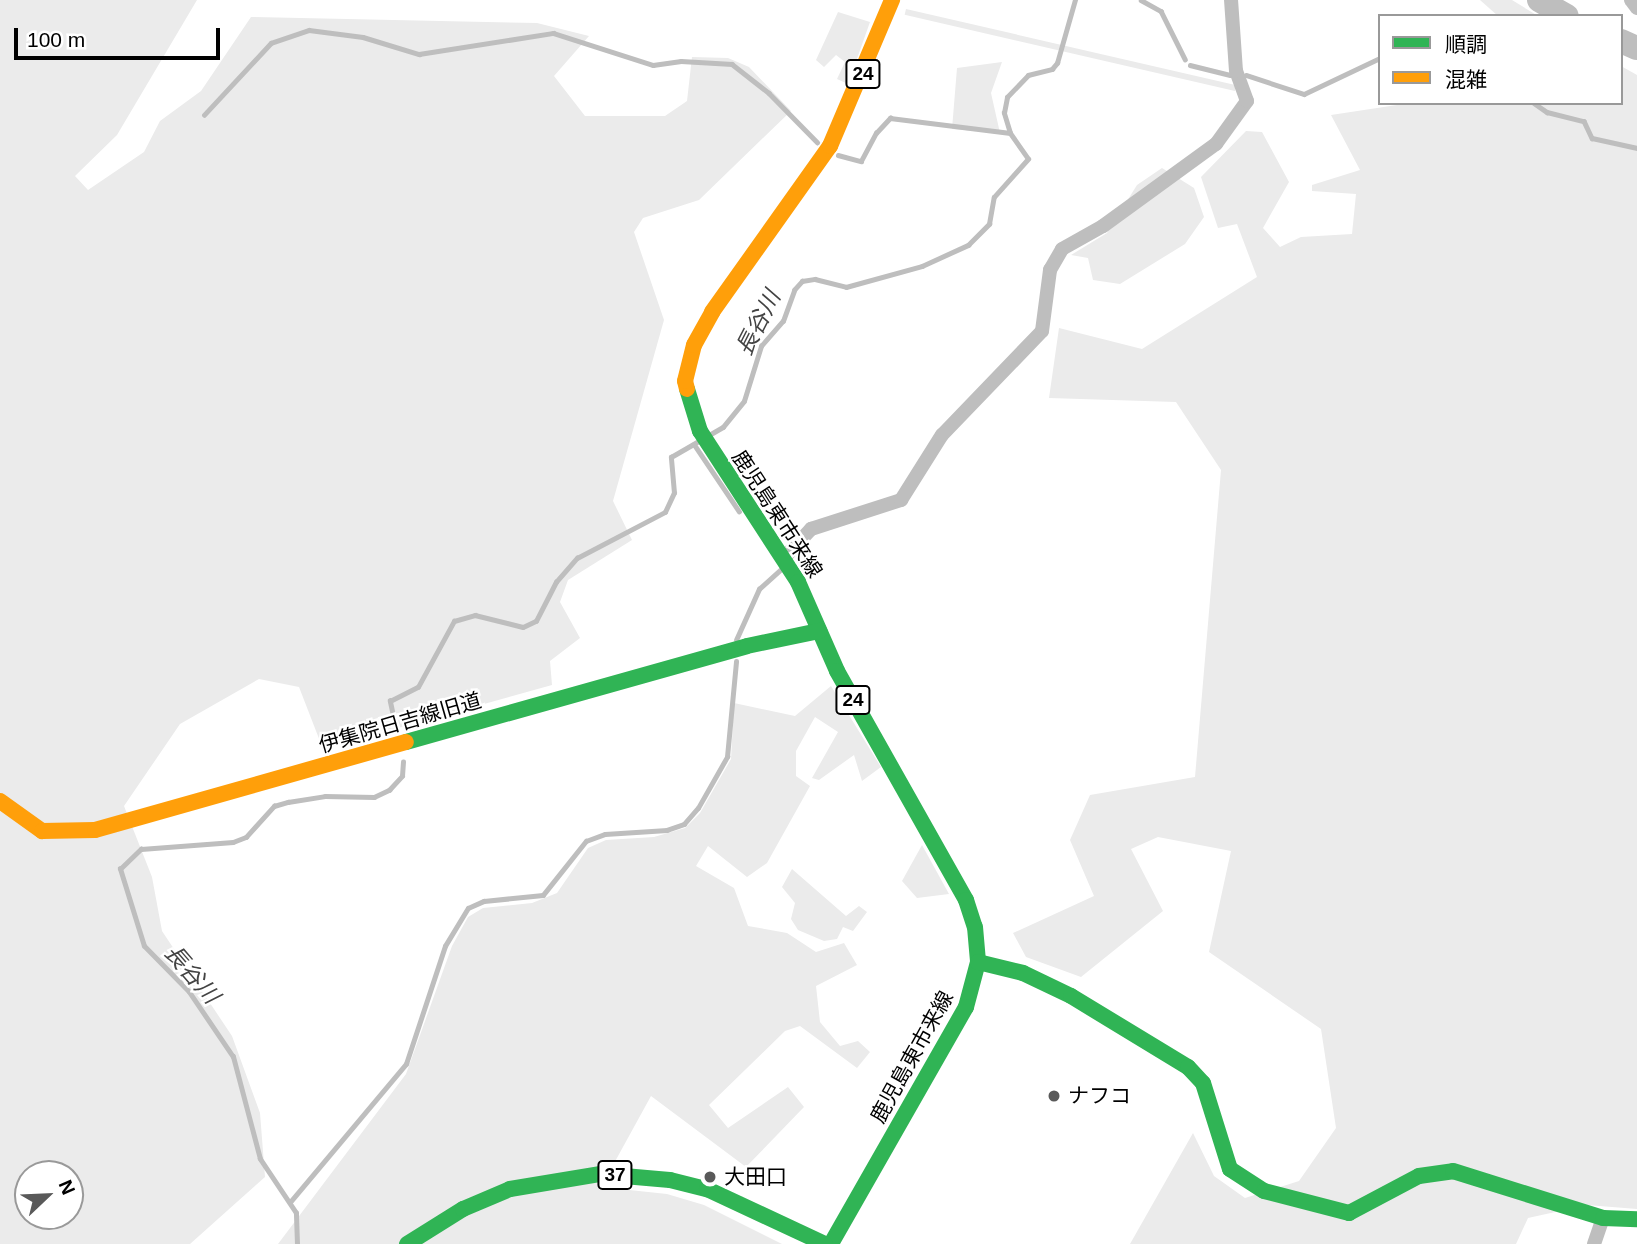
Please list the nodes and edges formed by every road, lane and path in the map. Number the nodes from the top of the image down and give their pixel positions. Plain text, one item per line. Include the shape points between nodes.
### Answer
1 (892, 0) edge
2 (1231, 0) edge
3 (1631, 0) edge
4 (1637, 8) edge
5 (784, 558) junction
6 (819, 631) junction
7 (0, 801) edge
8 (978, 962) junction
9 (1603, 1218) junction
10 (1637, 1219) edge
11 (407, 1244) edge
12 (825, 1244) edge
13 (831, 1244) edge
14 (1594, 1244) edge

1 - 5 main road, 鹿児島東市来線 / 24 via 830,146 699,334 685,381 704,438
2 - 5 street via 1236,71 1247,101 1216,144 1103,226 1062,249 1051,270 1042,331 942,435 901,500 811,528
3 - 4 street
5 - 6 main road, 鹿児島東市来線 / 24
6 - 7 main road, 伊集院日吉線旧道 via 747,646 95,830 42,831
6 - 8 main road, 鹿児島東市来線 / 24 via 966,900 975,927
8 - 9 main road via 1023,973 1071,996 1188,1067 1203,1083 1230,1169 1264,1191 1349,1213 1419,1177 1453,1171
8 - 13 main road, 鹿児島東市来線 / 24 via 966,1007
9 - 10 main road
9 - 14 street
11 - 12 main road, 37 via 463,1209 510,1189 601,1174 707,1189

